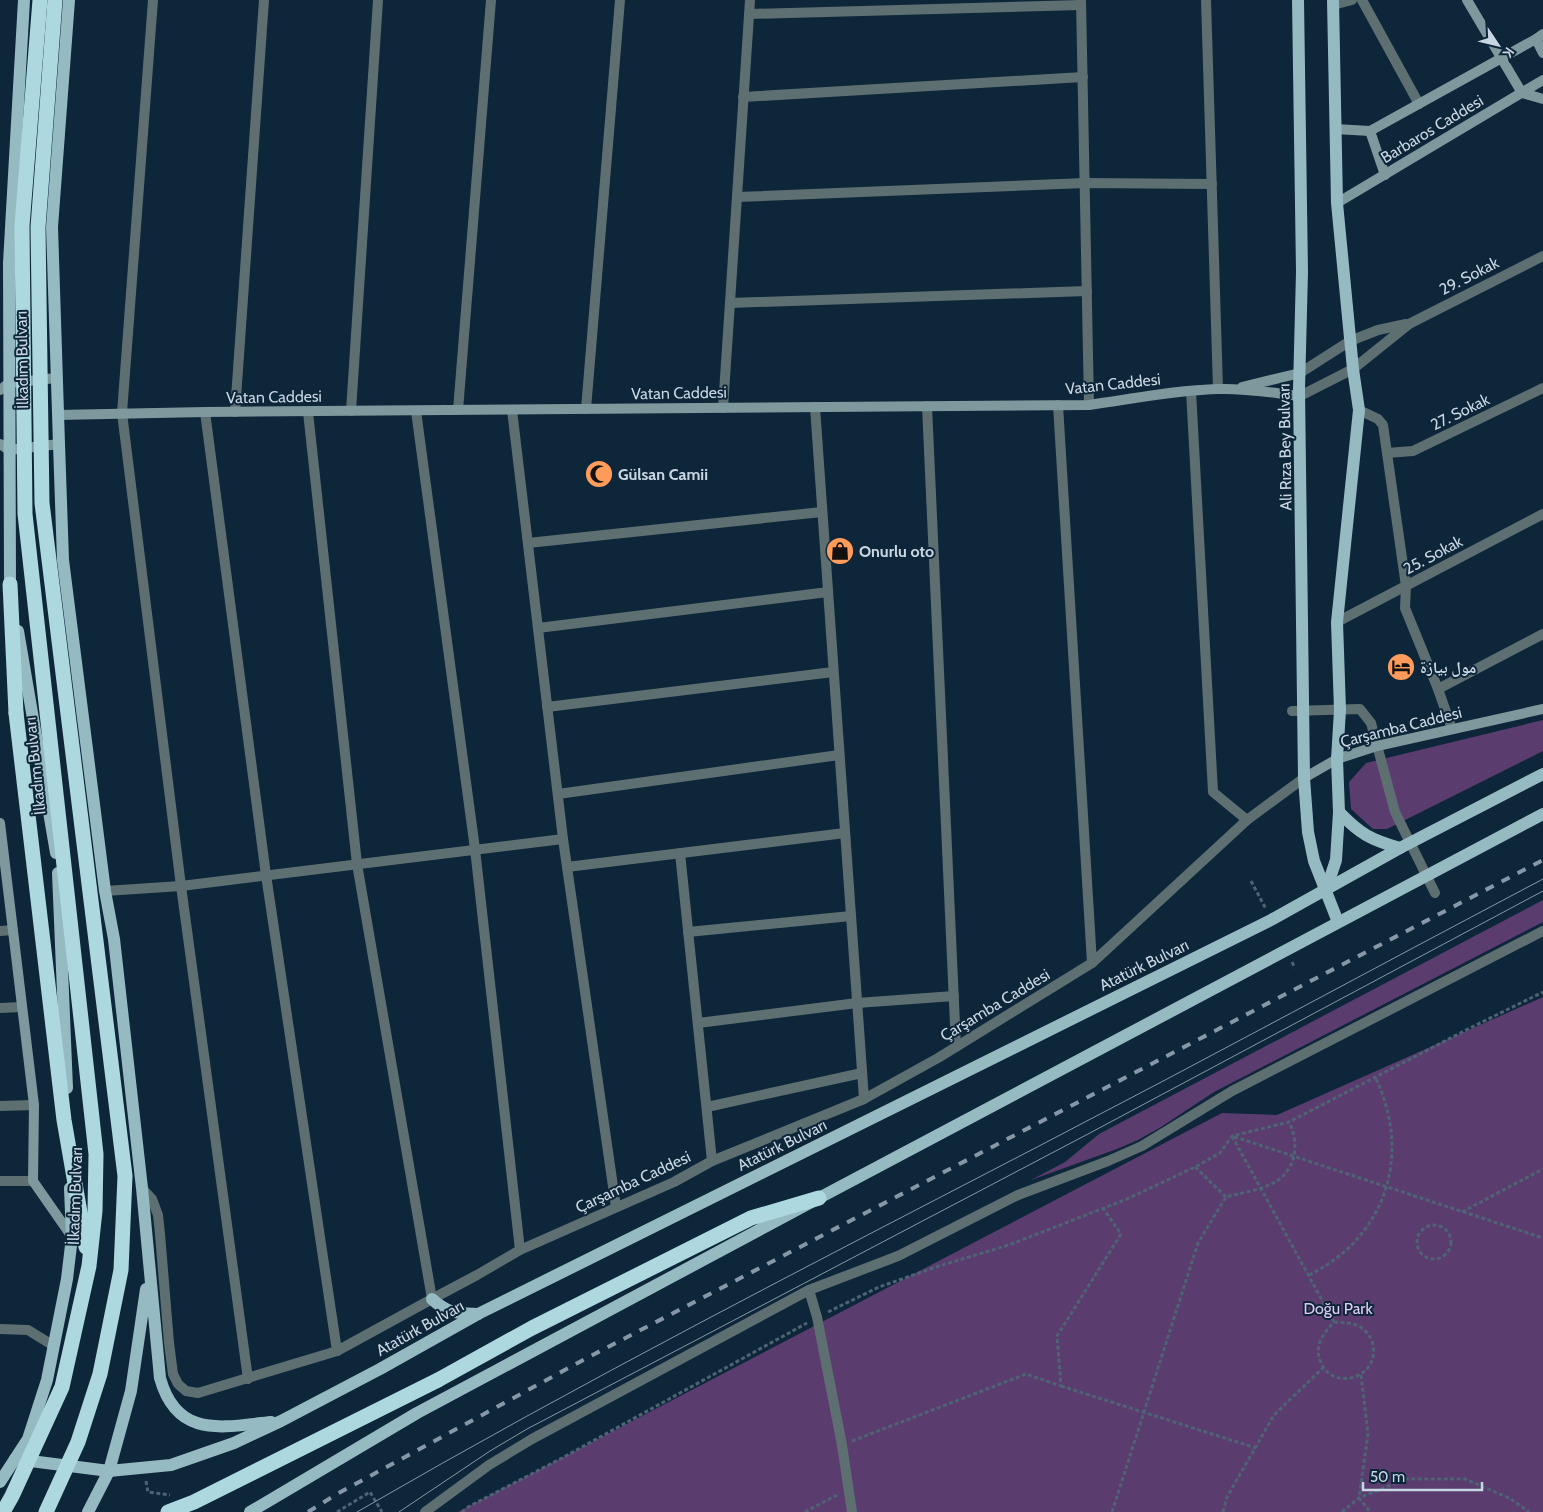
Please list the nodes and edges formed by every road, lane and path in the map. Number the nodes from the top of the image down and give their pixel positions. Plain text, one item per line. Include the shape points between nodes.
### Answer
1 (24, 0) edge
2 (40, 0) edge
3 (55, 0) edge
4 (69, 0) edge
5 (153, 0) edge
6 (264, 0) edge
7 (378, 0) edge
8 (491, 0) edge
9 (620, 0) edge
10 (750, 0) edge
11 (1206, 0) edge
12 (1298, 0) edge
13 (1352, 0) edge
14 (1362, 0) edge
15 (1467, 0) edge
16 (1081, 2) edge
17 (1333, 2) edge
18 (749, 14) junction
19 (1540, 37) edge
20 (1543, 53) edge
21 (1502, 58) junction
22 (1083, 77) junction
23 (1543, 80) edge
24 (1522, 93) junction
25 (743, 97) junction
26 (1543, 99) edge
27 (1418, 104) junction
28 (1335, 130) junction
29 (1370, 131) junction
30 (1384, 174) junction
31 (1085, 183) junction
32 (1212, 184) junction
33 (737, 197) junction
34 (1336, 204) junction
35 (1543, 256) edge
36 (1087, 291) junction
37 (730, 303) junction
38 (1409, 324) junction
39 (1350, 341) junction
40 (1352, 369) junction
41 (1300, 373) junction
42 (56, 378) junction
43 (5, 386) edge
44 (1543, 388) edge
45 (1218, 389) junction
46 (1234, 389) junction
47 (1191, 391) junction
48 (1300, 396) junction
49 (1058, 405) junction
50 (1089, 405) junction
51 (927, 406) junction
52 (815, 407) junction
53 (723, 408) junction
54 (586, 409) junction
55 (458, 410) junction
56 (512, 410) junction
57 (1359, 410) junction
58 (351, 411) junction
59 (416, 411) junction
60 (205, 412) junction
61 (235, 412) junction
62 (308, 412) junction
63 (122, 413) junction
64 (58, 416) junction
65 (59, 444) junction
66 (4, 447) edge
67 (1387, 452) junction
68 (822, 512) junction
69 (1543, 514) edge
70 (528, 543) junction
71 (10, 584) junction
72 (1406, 586) junction
73 (828, 592) junction
74 (1337, 622) junction
75 (538, 628) junction
76 (1543, 634) edge
77 (833, 672) junction
78 (1438, 690) junction
79 (547, 707) junction
80 (1543, 709) edge
81 (1340, 710) junction
82 (1298, 711) junction
83 (1452, 730) junction
84 (1377, 746) junction
85 (839, 755) junction
86 (1337, 759) junction
87 (1543, 774) edge
88 (1304, 778) junction
89 (558, 794) junction
90 (1339, 812) junction
91 (1543, 814) edge
92 (1247, 820) junction
93 (0, 823) edge
94 (845, 833) junction
95 (563, 838) junction
96 (1405, 846) junction
97 (475, 850) junction
98 (680, 853) junction
99 (357, 864) junction
100 (567, 867) junction
101 (3, 868) edge
102 (266, 875) junction
103 (1426, 875) junction
104 (180, 886) junction
105 (1326, 890) junction
106 (105, 891) junction
107 (1435, 894) dead end
108 (851, 916) junction
109 (1338, 922) junction
110 (0, 930) edge
111 (13, 930) junction
112 (1543, 931) edge
113 (688, 932) junction
114 (1092, 963) junction
115 (1543, 992) edge
116 (954, 996) junction
117 (857, 1004) junction
118 (22, 1006) junction
119 (0, 1008) edge
120 (698, 1023) junction
121 (956, 1047) junction
122 (862, 1073) junction
123 (1375, 1077) junction
124 (864, 1099) junction
125 (34, 1105) junction
126 (0, 1106) edge
127 (707, 1107) junction
128 (1289, 1122) junction
129 (1232, 1136) junction
130 (1294, 1156) junction
131 (712, 1161) junction
132 (1543, 1169) edge
133 (0, 1181) edge
134 (33, 1182) junction
135 (1386, 1186) junction
136 (142, 1188) junction
137 (1261, 1188) junction
138 (1226, 1197) junction
139 (819, 1198) junction
140 (616, 1207) junction
141 (1103, 1208) dead end
142 (1462, 1212) junction
143 (1436, 1224) joint
144 (72, 1237) junction
145 (1543, 1238) edge
146 (520, 1250) junction
147 (89, 1266) junction
148 (149, 1268) junction
149 (1308, 1275) junction
150 (809, 1290) junction
151 (432, 1298) junction
152 (478, 1314) junction
153 (1334, 1322) junction
154 (0, 1329) edge
155 (54, 1346) junction
156 (337, 1351) junction
157 (1323, 1368) junction
158 (1361, 1375) junction
159 (248, 1379) junction
160 (1061, 1386) junction
161 (1144, 1412) junction
162 (281, 1421) junction
163 (842, 1445) junction
164 (1256, 1448) junction
165 (15, 1459) junction
166 (109, 1471) junction
167 (0, 1482) edge
168 (848, 1489) junction
169 (1359, 1498) junction
170 (3, 1512) edge
171 (46, 1512) edge
172 (88, 1512) edge
173 (168, 1512) edge
174 (250, 1512) edge
175 (337, 1512) edge
176 (382, 1512) edge
177 (424, 1512) edge
178 (805, 1512) edge
179 (852, 1512) edge
180 (1112, 1512) edge
181 (1223, 1512) edge
182 (1342, 1512) edge
183 (1370, 1512) edge
184 (1529, 1512) edge

1 - 43 main road, İlkadım Bulvarı
2 - 147 highway, İlkadım Bulvarı, bridge via 22,226 25,514 96,1154 95,1211
3 - 171 highway, İlkadım Bulvarı, bridge via 38,227 42,503 125,1176 121,1270 100,1374 78,1442
4 - 42 main road, İlkadım Bulvarı via 52,227
5 - 63 street
6 - 61 street
7 - 58 street
8 - 55 street
9 - 54 street
10 - 18 street
11 - 32 street
12 - 41 main road, Ali Rıza Bey Bulvarı via 1302,272
13 - 17 street
14 - 27 street
15 - 21 main road
16 - 18 street
16 - 22 street
17 - 28 main road
18 - 25 street
19 - 20 main road
19 - 21 main road, Barbaros Caddesi
21 - 24 main road
21 - 27 main road, Barbaros Caddesi
22 - 25 street
22 - 31 street
23 - 24 main road, Barbaros Caddesi
24 - 26 main road
24 - 30 main road, Barbaros Caddesi
25 - 33 street
27 - 29 main road, Barbaros Caddesi
28 - 29 main road, Barbaros Caddesi
28 - 34 main road
29 - 30 main road
30 - 34 main road, Barbaros Caddesi
31 - 32 street
31 - 33 street
31 - 36 street
32 - 45 street
33 - 37 street
34 - 39 main road
35 - 38 street, 29. Sokak
36 - 37 street
36 - 50 street
37 - 53 street
38 - 39 street via 1378,330
38 - 40 street
39 - 40 main road
39 - 41 street
40 - 48 street
40 - 57 main road
41 - 46 main road
41 - 48 main road, Ali Rıza Bey Bulvarı
42 - 43 main road
42 - 64 main road, İlkadım Bulvarı
43 - 66 main road, İlkadım Bulvarı
44 - 67 street, 27. Sokak via 1413,451
45 - 46 main road, Vatan Caddesi
45 - 47 main road, Vatan Caddesi
46 - 48 main road, Vatan Caddesi
47 - 50 main road, Vatan Caddesi
47 - 92 street via 1213,792
48 - 82 main road, Ali Rıza Bey Bulvarı
49 - 50 main road, Vatan Caddesi
49 - 51 main road, Vatan Caddesi
49 - 114 street
51 - 52 main road, Vatan Caddesi
51 - 116 street
52 - 53 main road, Vatan Caddesi
52 - 68 street
53 - 54 main road, Vatan Caddesi
54 - 56 main road, Vatan Caddesi
55 - 56 main road, Vatan Caddesi
55 - 59 main road, Vatan Caddesi
56 - 70 street
57 - 67 street via 1383,425
57 - 74 main road
58 - 59 main road, Vatan Caddesi
58 - 62 main road, Vatan Caddesi
59 - 97 street
60 - 61 main road, Vatan Caddesi
60 - 63 main road, Vatan Caddesi
60 - 102 street
61 - 62 main road, Vatan Caddesi
62 - 99 street
63 - 64 main road, Vatan Caddesi
63 - 104 street
64 - 65 main road, İlkadım Bulvarı
65 - 66 main road
65 - 106 main road, İlkadım Bulvarı via 63,560
66 - 71 main road, İlkadım Bulvarı
67 - 72 street
68 - 70 street
68 - 73 street
69 - 72 street, 25. Sokak
70 - 75 street
71 - 144 main road, İlkadım Bulvarı via 58,865
71 - 147 highway, bridge via 16,713 64,1120
72 - 74 street, 25. Sokak
72 - 78 street via 1405,608
73 - 75 street
73 - 77 street
74 - 81 main road
75 - 79 street
76 - 78 street
77 - 79 street
77 - 85 street
78 - 83 street
79 - 89 street
80 - 83 main road, Çarşamba Caddesi
81 - 82 street
81 - 84 street via 1360,709 1371,723
81 - 86 main road
82 - 88 main road, Ali Rıza Bey Bulvarı
83 - 84 main road, Çarşamba Caddesi
84 - 86 main road, Çarşamba Caddesi
84 - 96 street
85 - 89 street
85 - 94 street
86 - 88 main road, Çarşamba Caddesi
86 - 90 main road
87 - 96 main road, Atatürk Bulvarı
88 - 92 street, Çarşamba Caddesi
88 - 105 main road, Ali Rıza Bey Bulvarı via 1310,841
89 - 95 street
90 - 96 main road via 1364,835 1378,842
90 - 105 main road via 1336,860
91 - 103 main road
92 - 114 street, Çarşamba Caddesi
93 - 101 main road
94 - 98 street
94 - 108 street
95 - 97 street
95 - 100 street
96 - 103 street
96 - 105 main road, Atatürk Bulvarı
97 - 99 street
97 - 146 street
98 - 100 street
98 - 113 street
99 - 102 street
99 - 151 street
100 - 140 street
101 - 111 main road
102 - 104 street
102 - 156 street
103 - 107 street
103 - 109 main road
104 - 106 street
104 - 159 street
105 - 109 main road, Ali Rıza Bey Bulvarı
105 - 152 main road, Atatürk Bulvarı
106 - 136 main road, İlkadım Bulvarı via 114,939
108 - 113 street
108 - 117 street
109 - 139 main road
110 - 111 street
111 - 118 main road
112 - 150 street via 1232,1091 1142,1146 1018,1195 898,1256
113 - 120 street
114 - 121 street, Çarşamba Caddesi
115 - 123 path
116 - 117 street
116 - 121 street
117 - 120 street
117 - 122 street
118 - 119 street
118 - 125 main road
120 - 127 street
121 - 124 street, Çarşamba Caddesi
122 - 124 street
122 - 127 street
123 - 128 path
123 - 135 path via 1391,1124 1392,1157
124 - 131 street, Çarşamba Caddesi
125 - 126 street
125 - 134 main road
127 - 131 street
128 - 129 path
128 - 130 path via 1295,1139
129 - 130 path
129 - 137 path
129 - 138 path via 1220,1153 1195,1167
130 - 135 path
130 - 137 path via 1278,1180
131 - 140 street, Çarşamba Caddesi via 674,1182
132 - 142 path
133 - 134 street
134 - 144 main road
135 - 142 path
135 - 149 path via 1372,1220 1362,1234 1338,1258
136 - 148 main road, İlkadım Bulvarı
136 - 159 street, Çarşamba Caddesi via 152,1199 158,1215 168,1343 178,1384 186,1391 198,1393
137 - 138 path
137 - 149 path
138 - 161 path via 1198,1242
139 - 173 highway, bridge via 751,1218 532,1328 438,1380
139 - 174 main road via 416,1413
140 - 146 street, Çarşamba Caddesi
141 - 160 path via 1121,1234 1057,1336
142 - 145 path
143 - 143 path via 1424,1227 1416,1243 1421,1254 1432,1259 1444,1256 1451,1246 1450,1234
144 - 155 main road, İlkadım Bulvarı
146 - 151 street, Çarşamba Caddesi
147 - 170 highway, İlkadım Bulvarı, bridge via 62,1386
148 - 162 main road via 160,1378 175,1408 192,1421 213,1427
148 - 166 main road via 131,1391
149 - 153 path
150 - 163 street
150 - 177 street via 532,1440 489,1465
151 - 152 main road via 443,1309
151 - 156 street, Çarşamba Caddesi
152 - 162 main road, Atatürk Bulvarı
153 - 157 path via 1320,1340 1318,1350
153 - 158 path via 1360,1326 1372,1341 1373,1360
154 - 155 street via 28,1330
155 - 165 main road, İlkadım Bulvarı via 28,1439
156 - 159 street, Çarşamba Caddesi
157 - 158 path via 1337,1378
157 - 164 path via 1274,1415
158 - 169 path via 1368,1434
160 - 161 path
160 - 163 path via 1026,1374
161 - 164 path
161 - 180 path
162 - 166 main road, Atatürk Bulvarı via 234,1443 171,1464
163 - 168 street
164 - 181 path via 1227,1497
165 - 166 main road, Atatürk Bulvarı
165 - 167 main road, İlkadım Bulvarı
166 - 172 main road
168 - 178 path
168 - 179 street
169 - 182 path
169 - 183 path
169 - 184 path via 1405,1479 1465,1479 1511,1499
175 - 176 path via 370,1492

